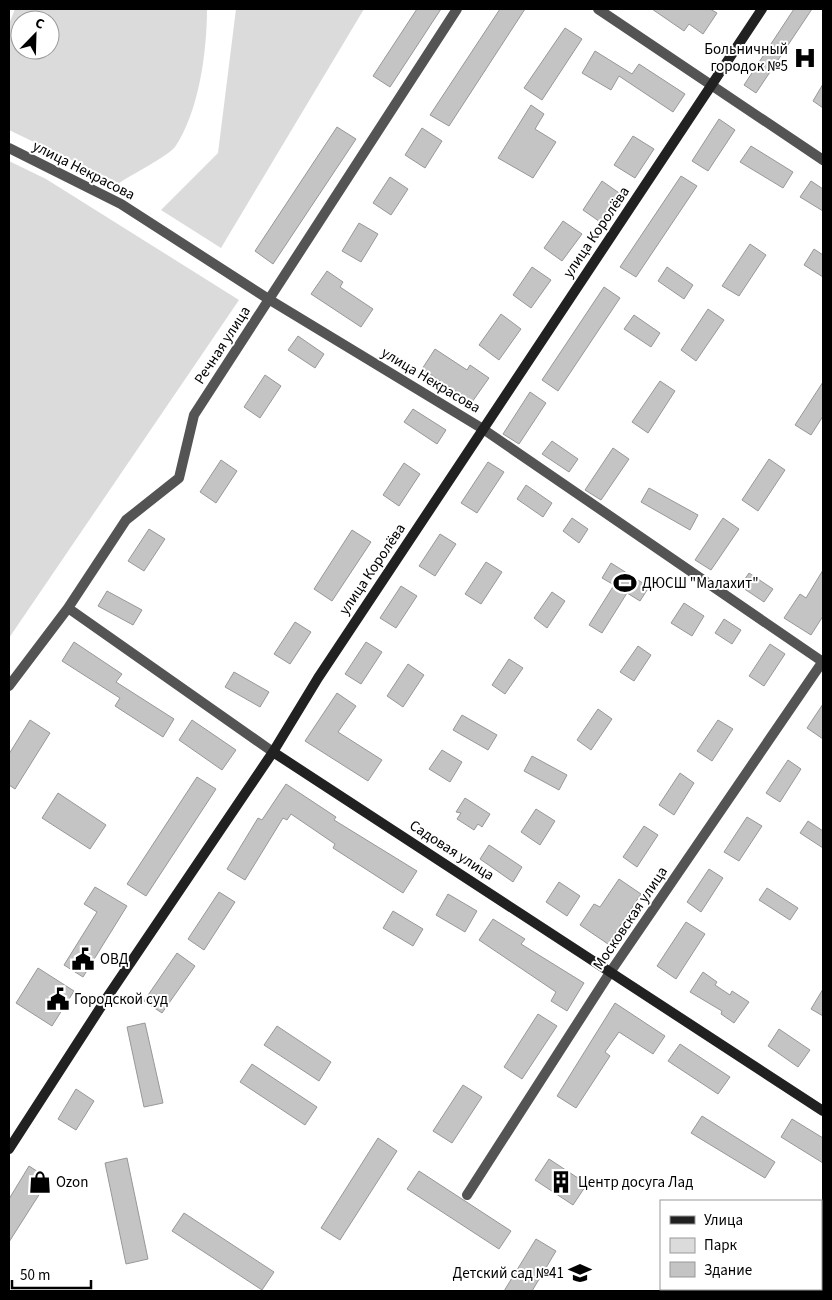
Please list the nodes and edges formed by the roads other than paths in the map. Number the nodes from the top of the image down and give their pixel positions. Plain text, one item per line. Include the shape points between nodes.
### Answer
1 (457, 9) edge
2 (598, 9) edge
3 (762, 9) edge
4 (711, 86) junction
5 (9, 148) edge
6 (823, 160) edge
7 (270, 300) junction
8 (483, 429) junction
9 (68, 608) junction
10 (823, 662) edge
11 (9, 686) edge
12 (273, 752) junction
13 (611, 971) junction
14 (823, 1111) edge
15 (9, 1149) edge
16 (467, 1195) dead end

1 - 7 street, Речная улица
2 - 4 street
3 - 4 street, улица Королёва
4 - 6 street
4 - 8 street, улица Королёва
5 - 7 street, улица Некрасова via 121,204
7 - 8 street, улица Некрасова
7 - 9 street, Речная улица via 194,416 179,478 126,520
8 - 10 street, улица Некрасова
8 - 12 street, улица Королёва via 318,678
9 - 11 street, Речная улица
9 - 12 street, Садовая улица
10 - 13 street, Московская улица
12 - 13 street, Садовая улица
12 - 15 street, улица Королёва via 106,998
13 - 14 street, Садовая улица
13 - 16 street, Московская улица

